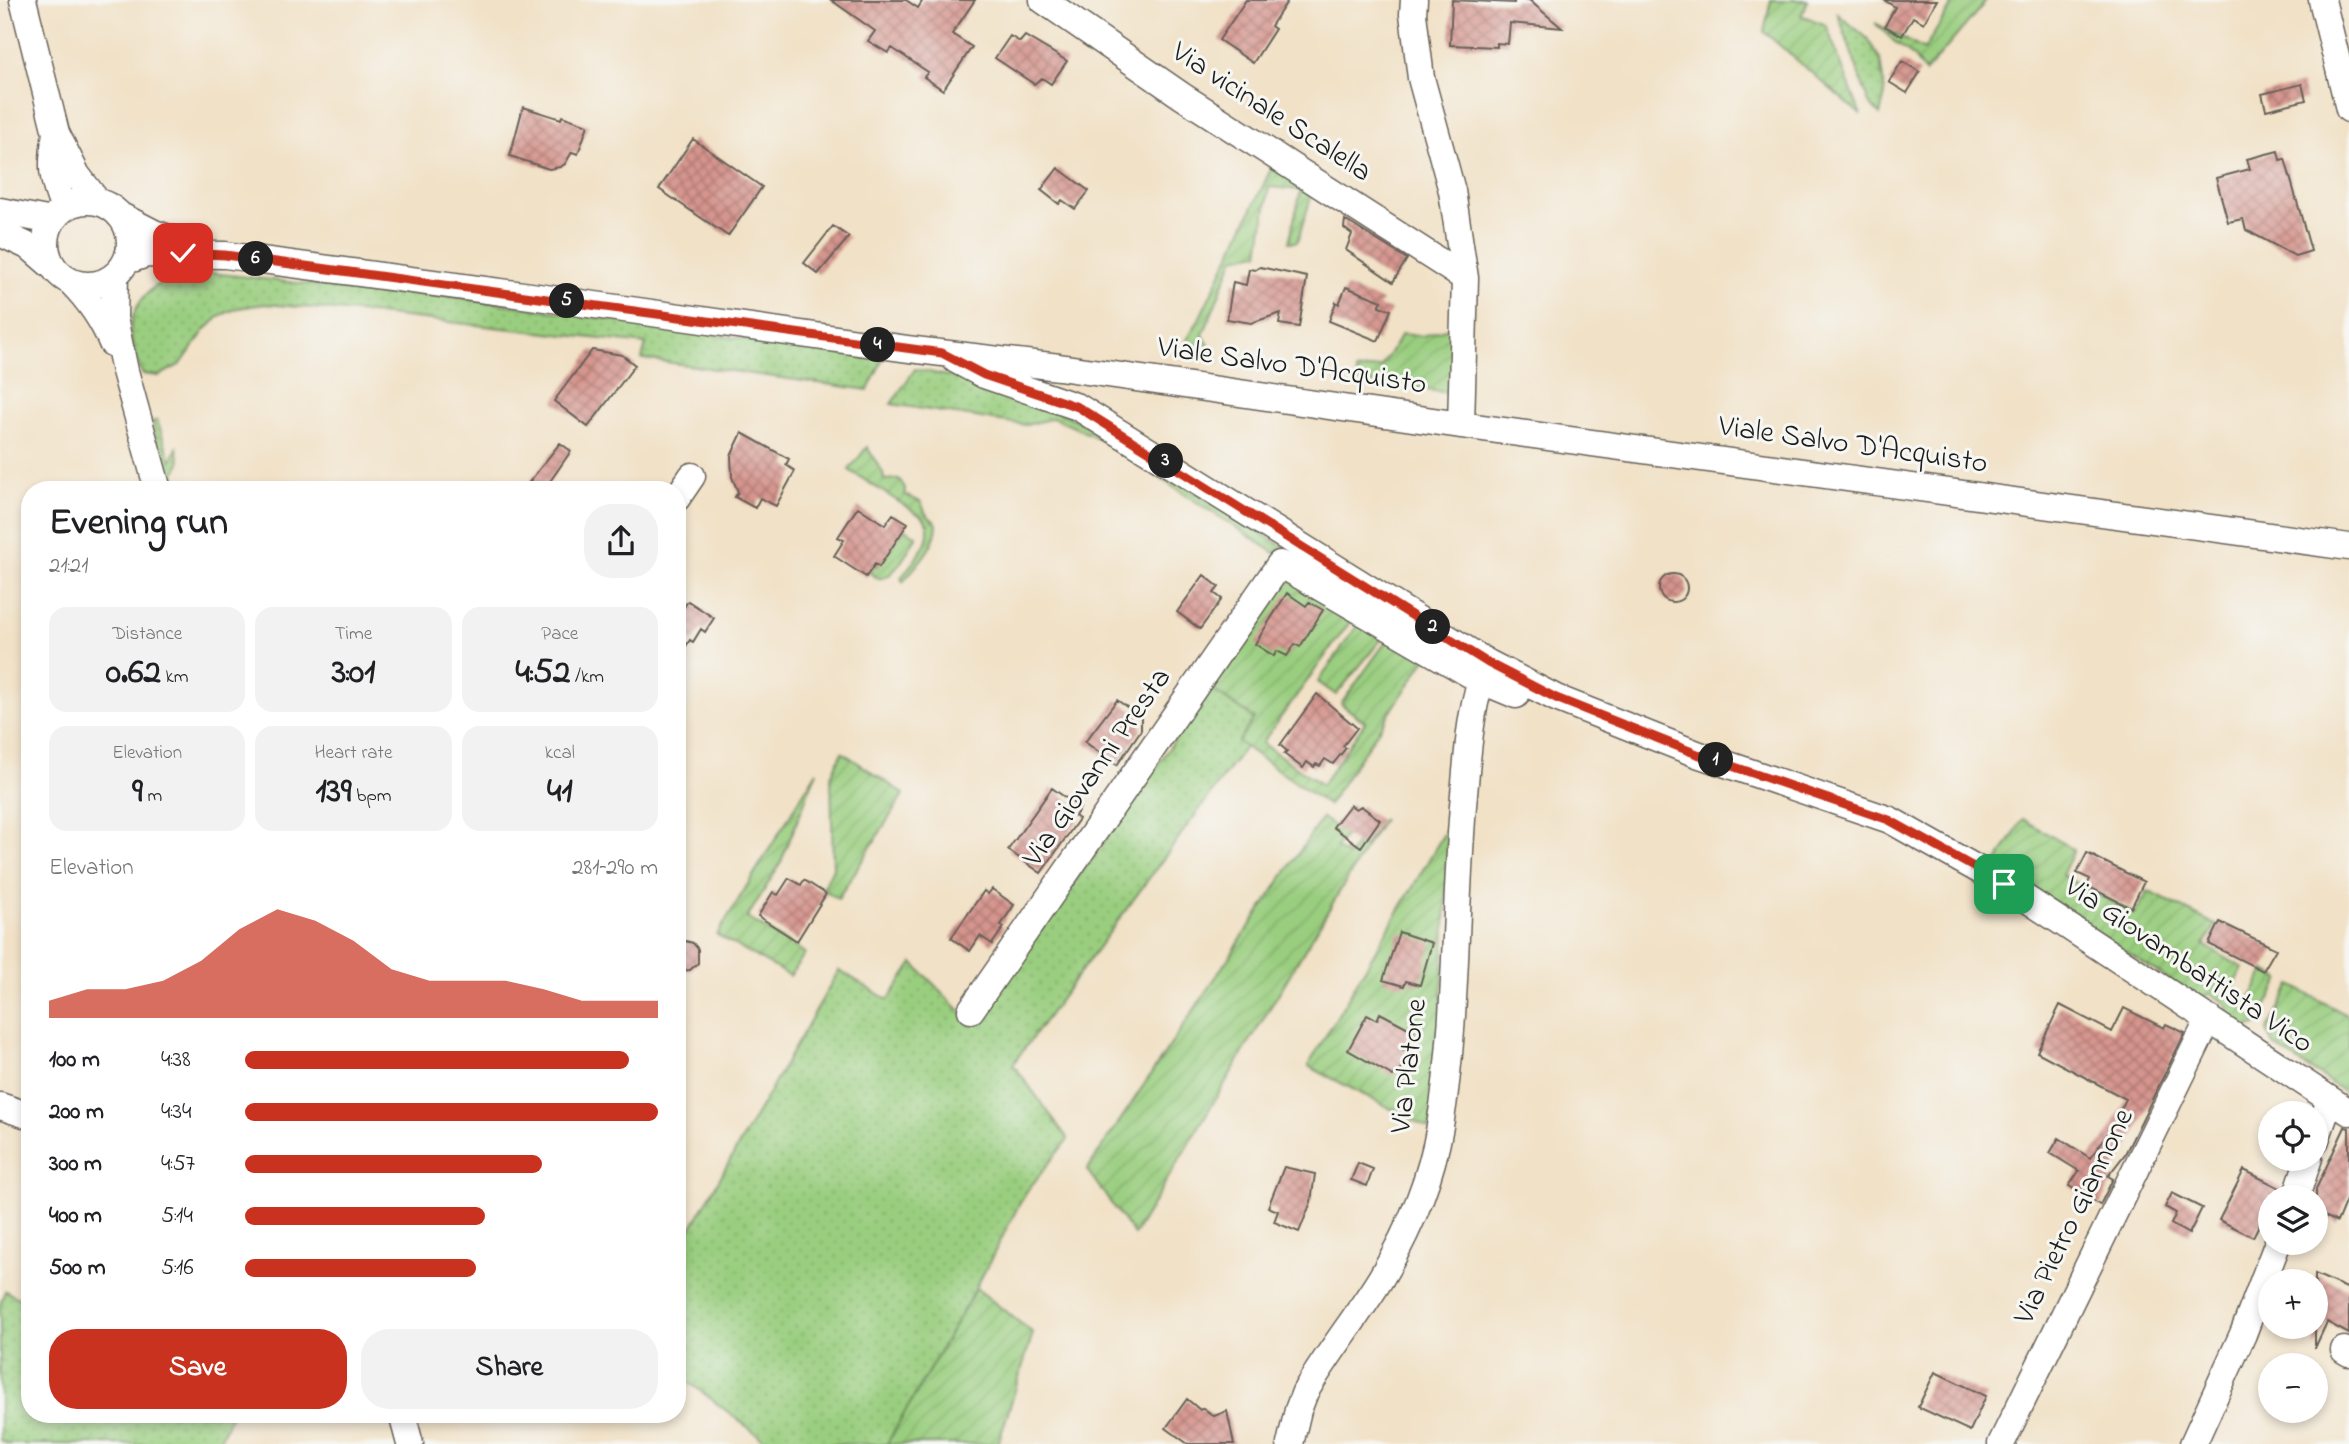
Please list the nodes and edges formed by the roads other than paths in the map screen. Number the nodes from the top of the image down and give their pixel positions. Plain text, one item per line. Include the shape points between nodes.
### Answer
1 (23, 0) edge
2 (1044, 0) edge
3 (1414, 0) edge
4 (2322, 0) edge
5 (2349, 109) edge
6 (57, 133) junction
7 (108, 208) junction
8 (0, 211) edge
9 (58, 215) junction
10 (0, 233) edge
11 (225, 255) junction
12 (120, 268) junction
13 (61, 274) junction
14 (1465, 278) junction
15 (942, 353) junction
16 (1059, 367) junction
17 (125, 371) junction
18 (1078, 407) junction
19 (1461, 425) junction
20 (692, 476) dead end
21 (156, 481) edge
22 (686, 485) edge
23 (2349, 547) edge
24 (1484, 671) junction
25 (971, 1010) dead end
26 (2208, 1019) junction
27 (0, 1106) edge
28 (2339, 1106) edge
29 (21, 1113) edge
30 (2328, 1122) edge
31 (2273, 1255) edge
32 (404, 1423) edge
33 (410, 1444) edge
34 (1290, 1444) edge
35 (2001, 1444) edge
36 (2193, 1444) edge

1 - 6 street
2 - 14 street, Via vicinale Scalella via 1182,96
3 - 14 street via 1422,78 1452,191
4 - 5 street
6 - 7 street via 77,175
6 - 9 street via 51,162
7 - 9 street via 85,201
7 - 11 street, Viale Salvo D'Acquisto via 154,233
7 - 12 street via 126,225 130,237 130,249
8 - 9 street
9 - 13 street via 46,243 47,255
10 - 13 street via 30,247
11 - 12 street, Viale Salvo D'Acquisto via 147,254
11 - 15 street, Viale Salvo D'Acquisto
12 - 13 street via 93,285
12 - 17 street via 114,318
13 - 17 street via 88,299
14 - 19 street
15 - 16 street, Viale Salvo D'Acquisto
15 - 18 street, Via Giovambattista Vico via 984,375
16 - 18 street via 1062,391
16 - 19 street, Viale Salvo D'Acquisto
17 - 21 street
18 - 24 street, Via Giovambattista Vico
19 - 23 street, Viale Salvo D'Acquisto
20 - 22 street
24 - 25 street, Via Giovanni Presta via 1280,564
24 - 26 street, Via Giovambattista Vico via 1697,754 1889,820 2004,884
24 - 34 street, Via Platone via 1468,753 1447,1070 1427,1180 1382,1276 1305,1392
26 - 28 street, Via Giovambattista Vico
26 - 35 street, Via Pietro Giannone
27 - 29 street
28 - 30 street
31 - 36 street
32 - 33 street

